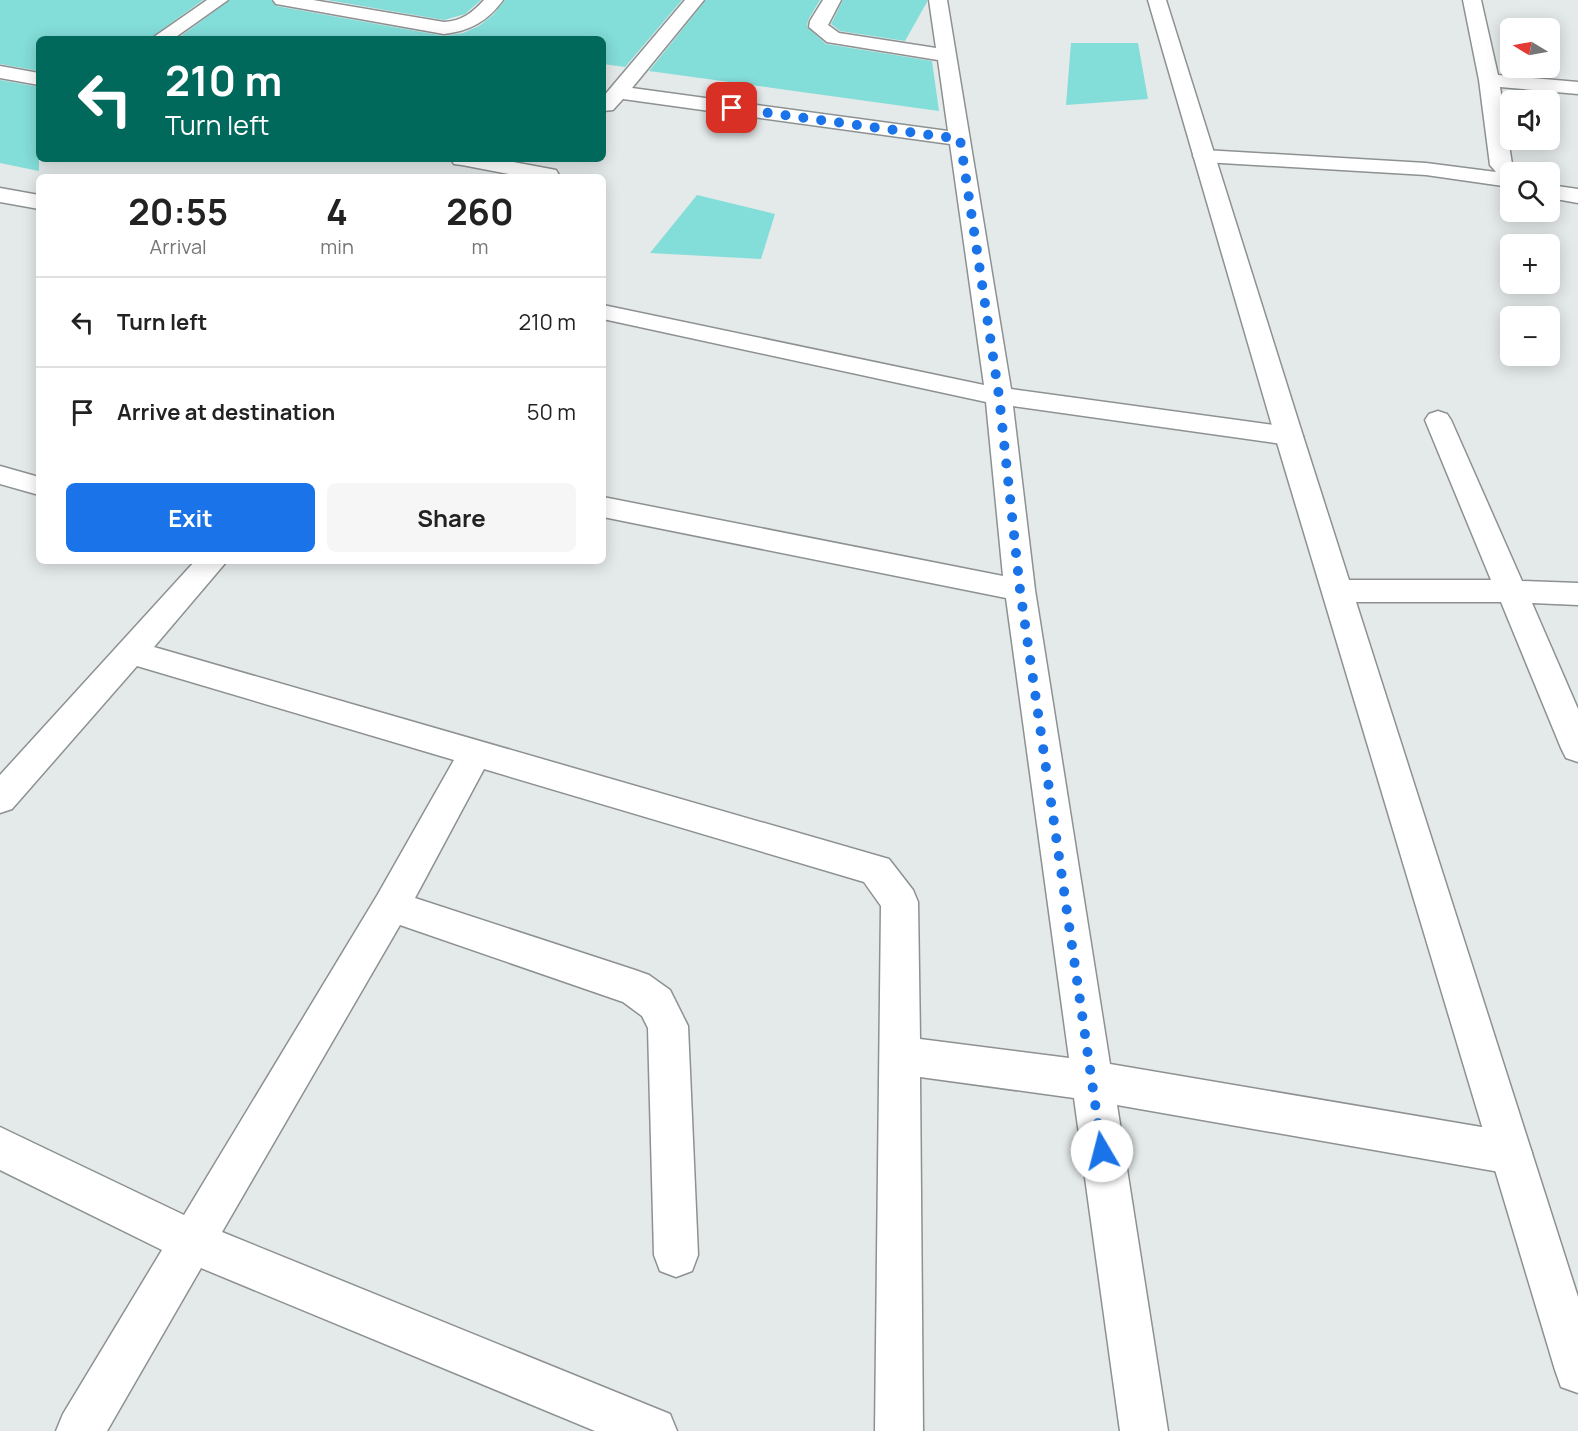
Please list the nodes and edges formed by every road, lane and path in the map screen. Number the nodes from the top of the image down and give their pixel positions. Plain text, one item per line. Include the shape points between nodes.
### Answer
1 (219, 0) edge
2 (282, 0) edge
3 (494, 0) edge
4 (695, 0) edge
5 (832, 0) edge
6 (938, 0) edge
7 (1157, 0) edge
8 (1472, 0) edge
9 (165, 36) edge
10 (948, 56) junction
11 (0, 72) edge
12 (36, 78) edge
13 (1490, 80) junction
14 (1578, 88) edge
15 (617, 93) junction
16 (606, 106) edge
17 (960, 139) junction
18 (1204, 156) junction
19 (487, 162) edge
20 (1501, 162) edge
21 (552, 170) edge
22 (1500, 180) edge
23 (1560, 193) edge
24 (0, 195) edge
25 (1578, 196) edge
26 (36, 201) edge
27 (606, 313) edge
28 (999, 396) junction
29 (1438, 420) dead end
30 (1289, 436) junction
31 (0, 475) edge
32 (36, 485) edge
33 (606, 508) edge
34 (209, 564) edge
35 (1020, 590) junction
36 (1337, 591) junction
37 (1511, 592) junction
38 (1578, 594) edge
39 (131, 652) junction
40 (1578, 748) edge
41 (476, 753) junction
42 (0, 799) edge
43 (391, 906) junction
44 (899, 1055) junction
45 (1092, 1081) junction
46 (0, 1148) edge
47 (1511, 1153) junction
48 (192, 1242) junction
49 (676, 1255) dead end
50 (1578, 1370) edge
51 (603, 1422) edge
52 (80, 1431) edge
53 (653, 1431) edge
54 (899, 1431) edge
55 (1144, 1431) edge

1 - 9 street
2 - 3 street via 444,28 460,27 476,19
4 - 15 street
5 - 10 street via 818,27 834,38
6 - 10 street
7 - 18 street
8 - 13 street
10 - 17 street
11 - 12 street
13 - 14 street
13 - 20 street
15 - 16 street
15 - 17 street
17 - 28 street
18 - 22 street via 1426,169
18 - 30 street
19 - 21 street
23 - 25 street
24 - 26 street
27 - 28 street
28 - 30 street
28 - 35 street
29 - 37 street
30 - 36 street
31 - 32 street
33 - 35 street
34 - 39 street
35 - 45 street
36 - 37 street
36 - 47 street
37 - 38 street
37 - 40 street
39 - 41 street
39 - 42 street
41 - 43 street
41 - 44 street via 876,870 900,902
43 - 48 street
43 - 49 street via 635,988 656,1003 668,1026
44 - 45 street
44 - 54 street
45 - 47 street
45 - 55 street
46 - 48 street
47 - 50 street
48 - 51 street
48 - 52 street
51 - 53 street

